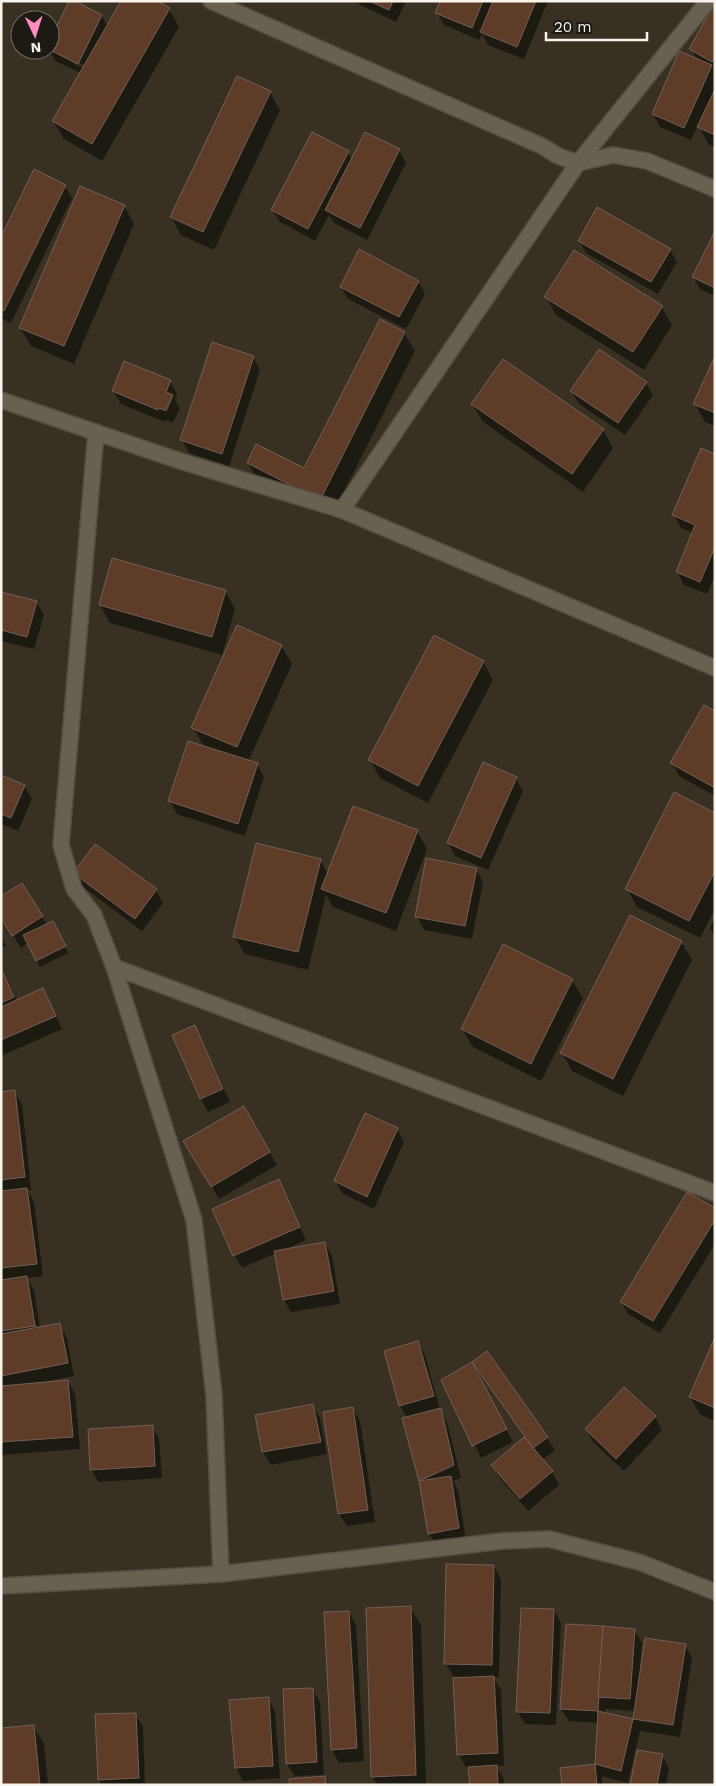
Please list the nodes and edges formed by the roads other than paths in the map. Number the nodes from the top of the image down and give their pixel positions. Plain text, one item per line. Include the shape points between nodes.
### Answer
1 (211, 1) edge
2 (708, 1) edge
3 (578, 163) junction
4 (715, 189) edge
5 (1, 400) edge
6 (96, 432) junction
7 (342, 510) junction
8 (715, 668) edge
9 (114, 967) junction
10 (715, 1193) edge
11 (220, 1574) junction
12 (1, 1586) edge
13 (715, 1592) edge

1 - 3 street
2 - 3 street
3 - 4 street via 613,155 647,161
3 - 7 street
5 - 6 street
6 - 7 street
6 - 9 street via 61,845 74,889 94,915
7 - 8 street
9 - 10 street
9 - 11 street via 194,1220 214,1395
11 - 12 street
11 - 13 street via 502,1541 549,1539 639,1562

